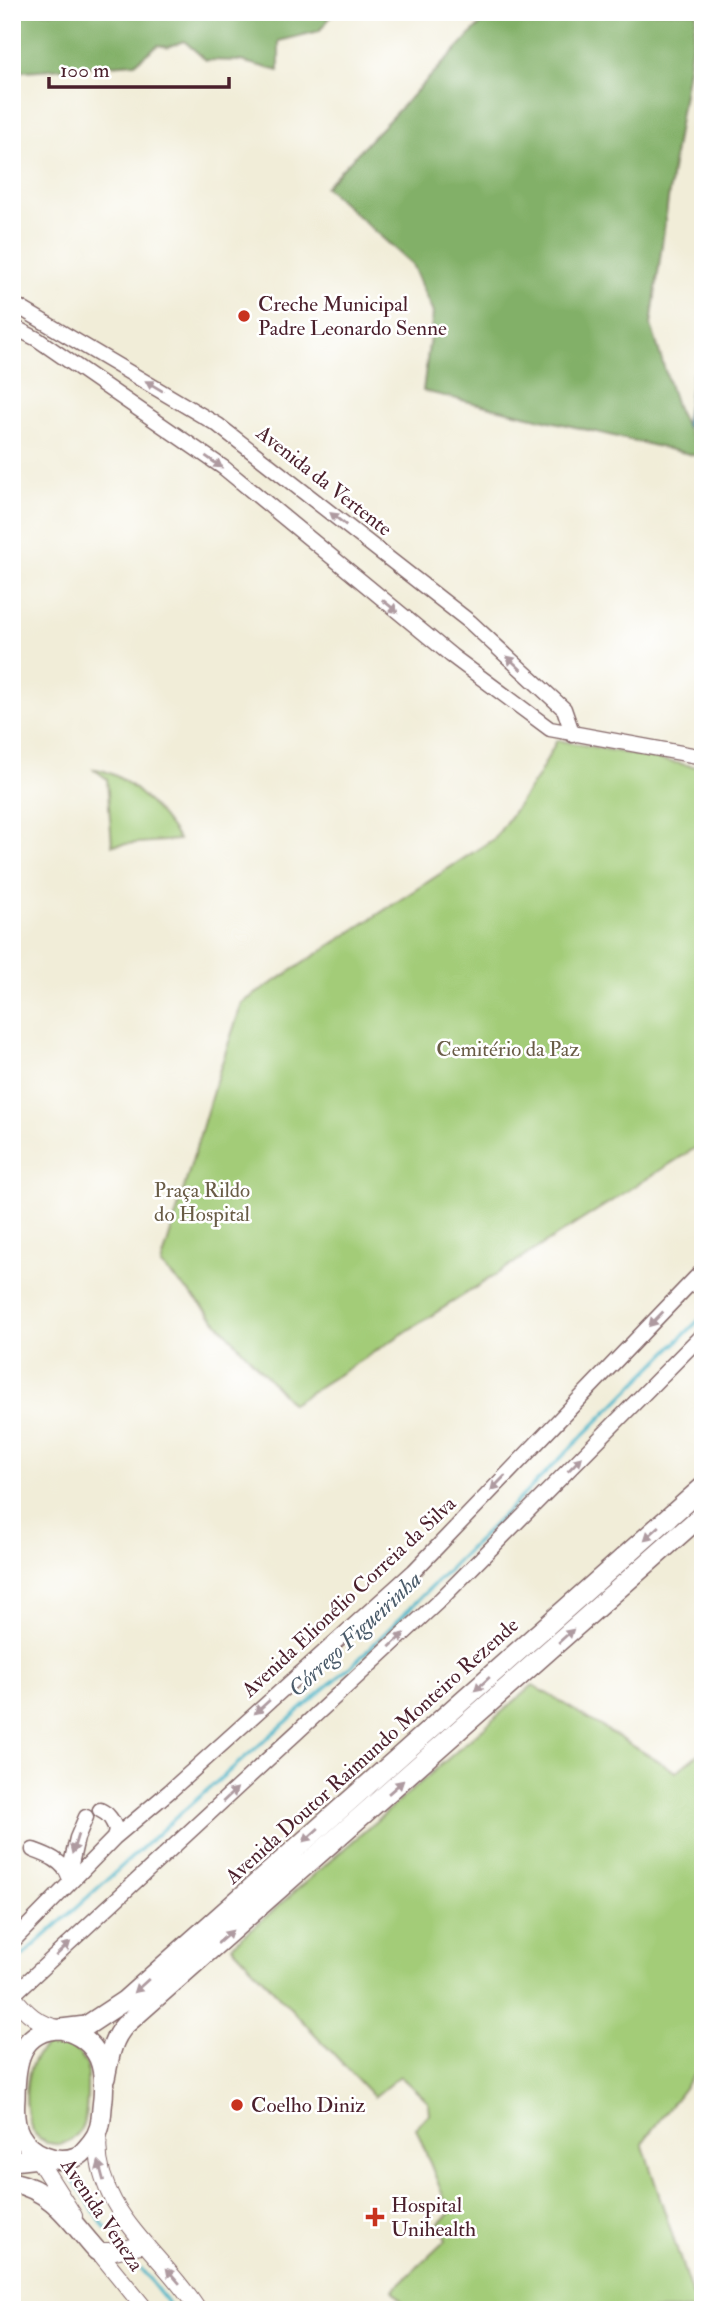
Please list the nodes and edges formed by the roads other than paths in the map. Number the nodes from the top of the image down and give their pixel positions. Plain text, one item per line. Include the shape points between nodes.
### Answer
1 (12, 303) edge
2 (12, 326) edge
3 (573, 735) junction
4 (703, 757) edge
5 (703, 1270) edge
6 (703, 1334) edge
7 (703, 1487) edge
8 (703, 1514) edge
9 (100, 1810) dead end
10 (86, 1817) dead end
11 (114, 1838) junction
12 (33, 1850) dead end
13 (69, 1878) junction
14 (12, 1942) edge
15 (12, 1995) edge
16 (61, 2029) junction
17 (14, 2065) edge
18 (105, 2078) junction
19 (13, 2117) edge
20 (99, 2134) junction
21 (37, 2152) junction
22 (12, 2161) edge
23 (12, 2182) edge
24 (145, 2244) junction
25 (97, 2251) junction
26 (146, 2310) edge
27 (198, 2310) edge

3 -> 1 street, Avenida da Vertente via 564,709 470,622 218,425
2 -> 3 street via 224,468 452,656 550,729
3 - 4 street
5 -> 11 street, Avenida Elionélio Correia da Silva via 414,1571
15 -> 6 street via 441,1599
7 -> 16 main road, Avenida Doutor Raimundo Monteiro Rezende via 118,2006 86,2026
18 -> 8 main road, Avenida Doutor Raimundo Monteiro Rezende via 111,2050 125,2025
9 - 11 street via 113,1821
10 -> 13 street
11 - 13 street, Avenida Elionélio Correia da Silva
12 - 13 street via 55,1859
13 - 14 street, Avenida Elionélio Correia da Silva
15 - 16 main road via 39,2022
16 - 17 main road via 46,2030 28,2042
16 - 18 main road via 90,2043
17 - 19 main road
18 - 20 main road
19 - 21 main road via 20,2134
20 - 21 main road via 79,2156 66,2160
24 -> 20 main road, Avenida Veneza via 107,2190 99,2164
21 - 22 main road
21 - 25 main road, Avenida Veneza
23 - 25 main road via 40,2190 54,2201
24 - 25 main road via 115,2252
27 -> 24 main road, Avenida Veneza
25 - 26 main road, Avenida Veneza

